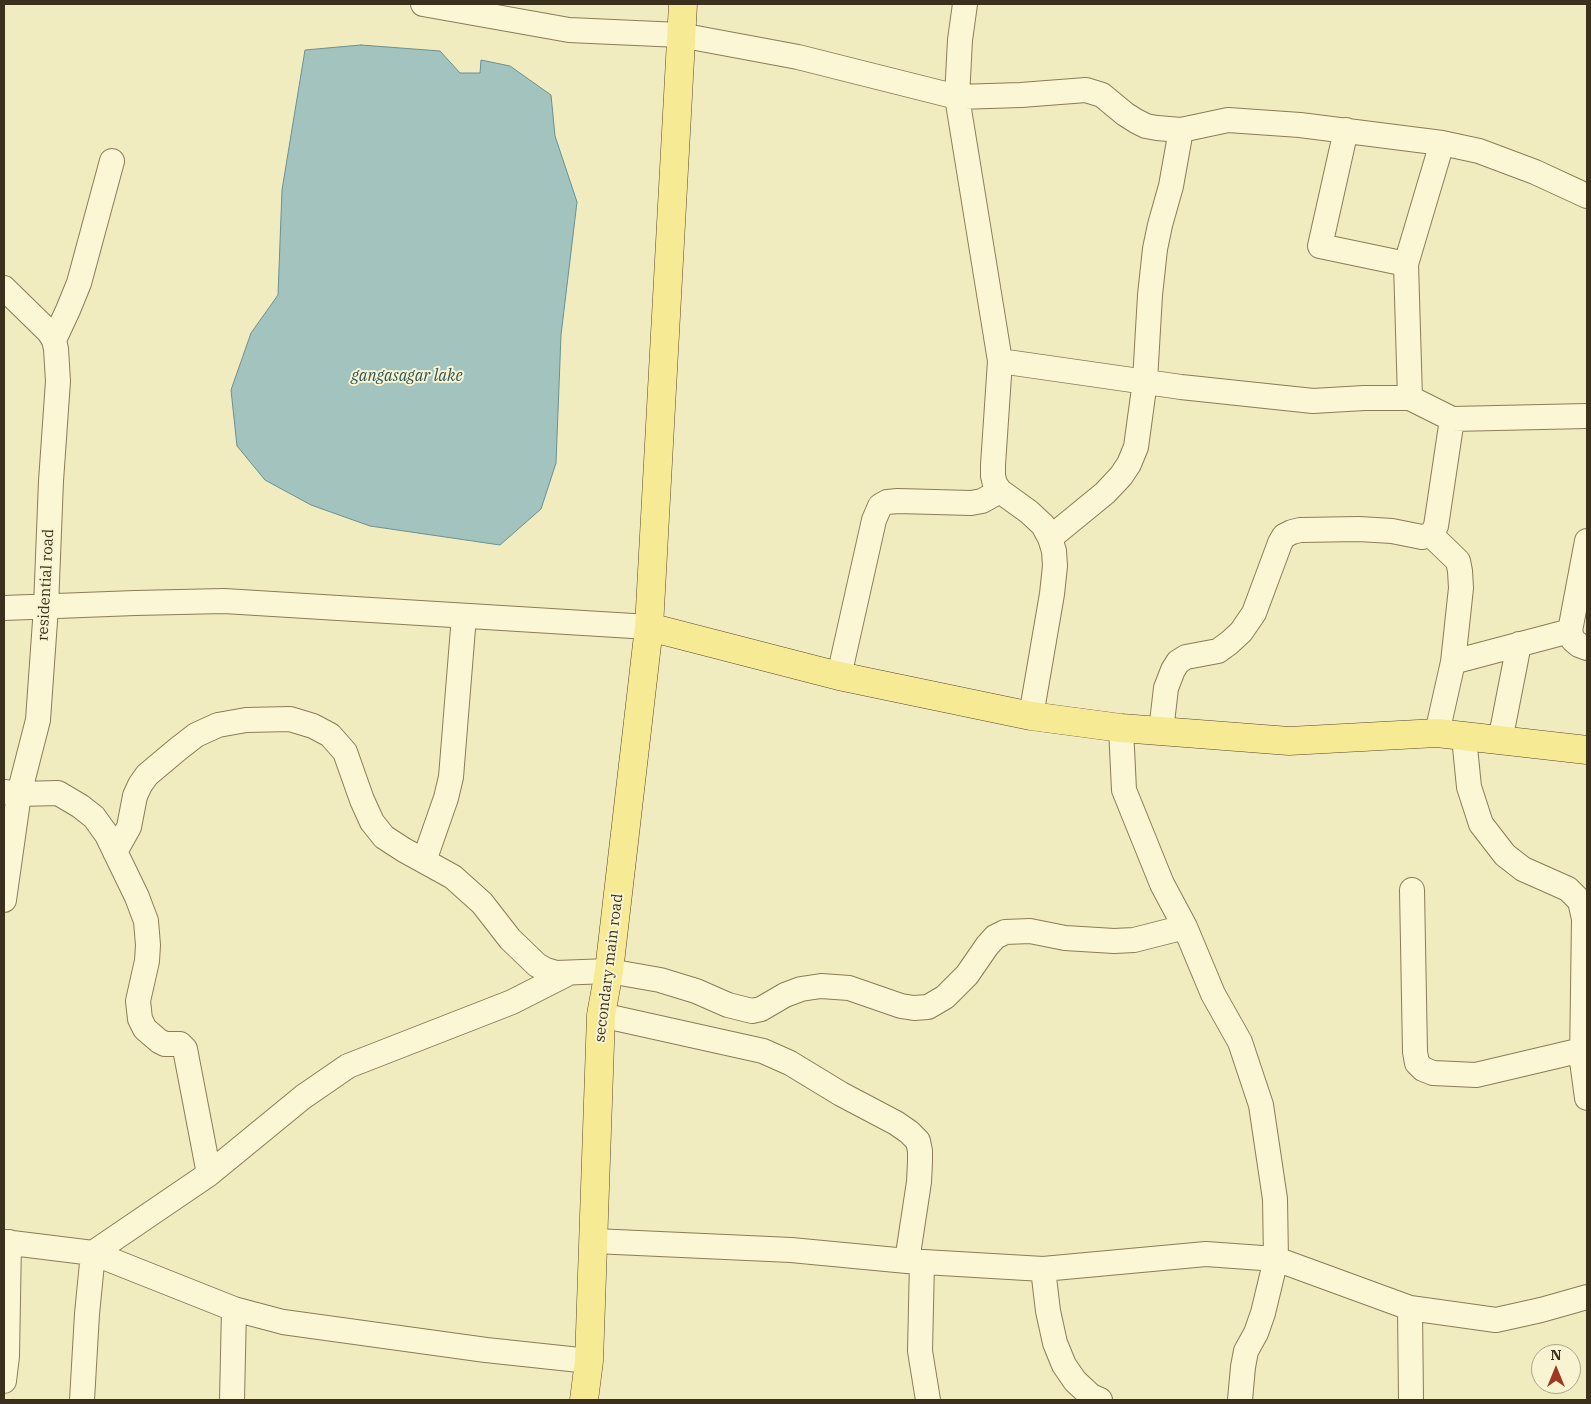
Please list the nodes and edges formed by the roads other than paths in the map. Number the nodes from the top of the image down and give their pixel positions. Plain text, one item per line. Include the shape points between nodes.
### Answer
1 (423, 4) edge
2 (683, 4) edge
3 (965, 4) edge
4 (680, 35) junction
5 (957, 97) junction
6 (1181, 130) junction
7 (1346, 130) junction
8 (1442, 143) junction
9 (112, 161) dead end
10 (1587, 196) edge
11 (1406, 264) junction
12 (4, 288) edge
13 (54, 340) junction
14 (1000, 362) junction
15 (1145, 381) junction
16 (1410, 398) junction
17 (1587, 416) edge
18 (1452, 419) junction
19 (1000, 491) junction
20 (1432, 535) junction
21 (1050, 538) junction
22 (1587, 541) edge
23 (46, 607) junction
24 (4, 608) edge
25 (464, 616) junction
26 (649, 627) junction
27 (1570, 632) junction
28 (1519, 644) junction
29 (1587, 648) edge
30 (1453, 662) junction
31 (838, 676) junction
32 (1031, 716) junction
33 (1121, 728) junction
34 (1161, 731) junction
35 (1437, 733) junction
36 (1464, 737) junction
37 (1500, 741) junction
38 (1587, 750) edge
39 (11, 792) edge
40 (115, 852) junction
41 (424, 862) junction
42 (1412, 890) dead end
43 (4, 900) edge
44 (1584, 902) edge
45 (1185, 927) junction
46 (609, 971) junction
47 (569, 973) junction
48 (601, 1015) junction
49 (1582, 1050) junction
50 (1587, 1098) edge
51 (209, 1174) junction
52 (594, 1241) junction
53 (6, 1242) edge
54 (93, 1253) junction
55 (1276, 1259) junction
56 (915, 1261) junction
57 (1043, 1269) junction
58 (1587, 1300) edge
59 (1410, 1308) junction
60 (234, 1309) junction
61 (589, 1361) junction
62 (4, 1381) edge
63 (82, 1400) edge
64 (232, 1400) edge
65 (584, 1400) edge
66 (928, 1400) edge
67 (1100, 1400) edge
68 (1240, 1400) edge
69 (1411, 1400) edge

1 - 4 street via 569,30
2 - 4 main road, secondary main road
3 - 5 street
4 - 5 street via 798,57
4 - 26 main road, secondary main road
5 - 6 street via 1086,90 1102,95 1146,126
5 - 14 street
6 - 7 street via 1228,120
6 - 15 street via 1155,249
7 - 8 street
7 - 11 street via 1320,246
8 - 10 street via 1479,150
8 - 11 street
9 - 13 street via 79,283
11 - 16 street
12 - 13 street, residential road
13 - 23 street, residential road via 58,381
14 - 15 street
14 - 19 street via 992,465 995,484
15 - 16 street via 1313,401
15 - 21 street via 1136,447 1129,464 1105,493
16 - 18 street
17 - 18 street
18 - 20 street
19 - 21 street via 1043,525
19 - 31 street via 971,503 898,501 880,506
20 - 30 street via 1458,561 1460,571
20 - 34 street via 1422,537 1359,529 1300,530 1284,536 1254,613 1241,632 1218,651 1186,656 1178,662 1166,688
21 - 32 street via 1055,566
22 - 27 street
23 - 24 street
23 - 25 street via 224,601
23 - 39 street, residential road via 38,720
25 - 26 street
25 - 41 street via 451,777
26 - 31 main road
26 - 46 main road, secondary main road
27 - 28 street
27 - 29 street via 1574,640
28 - 30 street
28 - 37 street
30 - 35 street
31 - 32 main road
32 - 33 main road
33 - 34 main road
33 - 45 street via 1124,790 1162,884
34 - 35 main road via 1289,741
35 - 36 main road
36 - 37 main road
36 - 44 street via 1469,787 1481,824 1505,855 1523,869 1568,890
37 - 38 main road
39 - 40 street via 58,793 94,816
39 - 43 street, residential road
40 - 41 street via 129,827 140,785 196,735 218,725 246,720 290,719 330,735 345,752 372,822 384,837
40 - 51 street via 146,920 148,961 138,1000 140,1019 152,1037 165,1044 180,1044 185,1049
41 - 47 street via 453,877 482,903 510,939 537,965 556,973
42 - 49 street via 1415,1052 1423,1069 1433,1074 1476,1074
44 - 49 street
45 - 46 street via 1114,942 1030,931 1005,932 995,937 967,976 945,997 928,1006 914,1008 849,988 821,986 801,989 752,1011 660,980
45 - 55 street via 1213,994 1240,1042 1261,1105 1273,1174
46 - 47 street
46 - 48 main road, secondary main road
47 - 51 street via 512,1002 348,1066 303,1097
48 - 52 main road, secondary main road
48 - 56 street via 763,1051 790,1063 909,1132 918,1141 920,1151
49 - 50 street
51 - 54 street
52 - 56 street via 791,1250
52 - 61 main road, secondary main road
53 - 54 street
53 - 62 street via 8,1356
54 - 60 street
54 - 63 street
55 - 57 street via 1206,1254
55 - 59 street
55 - 68 street via 1263,1313 1246,1351
56 - 57 street
56 - 66 street via 920,1351
57 - 67 street via 1048,1311 1064,1365 1075,1381
58 - 59 street via 1496,1320
59 - 69 street
60 - 61 street via 283,1322
60 - 64 street
61 - 65 main road, secondary main road

